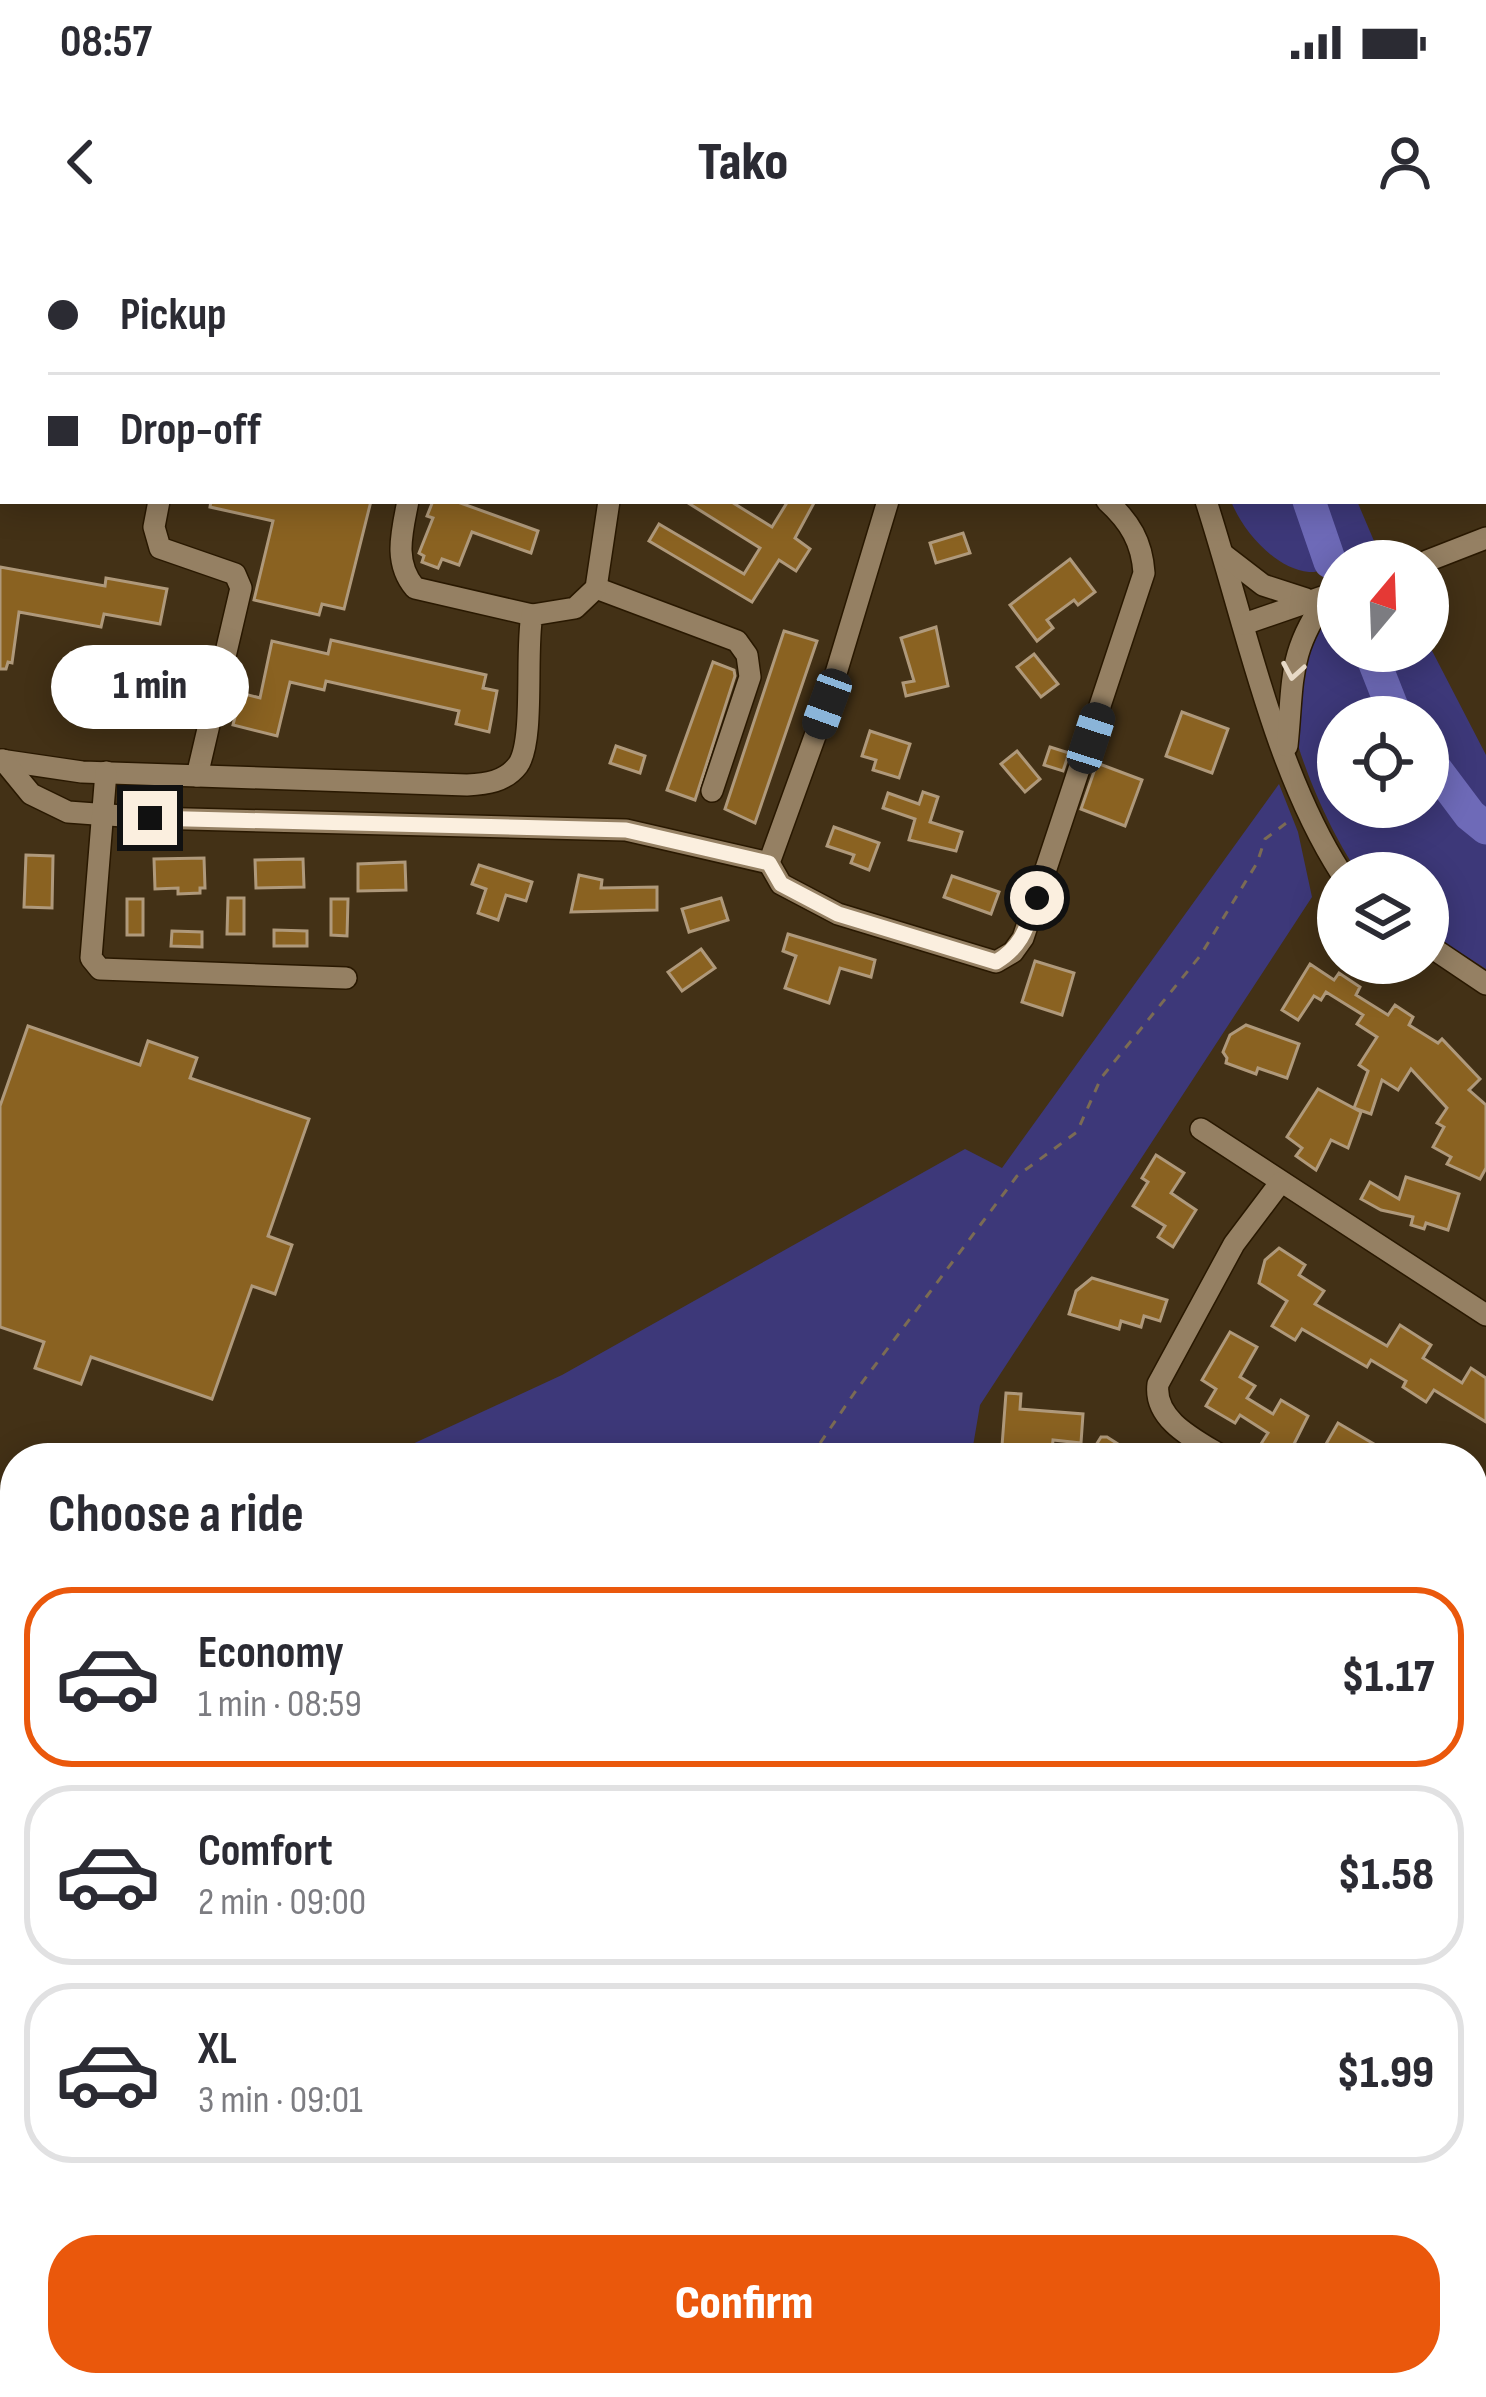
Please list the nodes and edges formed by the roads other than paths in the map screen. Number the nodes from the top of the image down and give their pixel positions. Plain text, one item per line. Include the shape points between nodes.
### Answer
1 (159, 504) edge
2 (407, 504) edge
3 (609, 504) edge
4 (887, 504) edge
5 (1111, 504) edge
6 (1207, 504) edge
7 (1486, 538) edge
8 (1449, 552) edge
9 (1224, 555) junction
10 (596, 588) junction
11 (1317, 594) edge
12 (1317, 598) edge
13 (1317, 611) edge
14 (532, 615) junction
15 (1244, 624) junction
16 (1286, 757) junction
17 (1, 760) edge
18 (106, 772) junction
19 (197, 776) junction
20 (712, 790) dead end
21 (103, 814) junction
22 (1329, 852) edge
23 (769, 863) junction
24 (1449, 959) edge
25 (346, 978) dead end
26 (1486, 983) edge
27 (1202, 1129) dead end
28 (1280, 1183) junction
29 (1486, 1315) edge
30 (1205, 1443) edge

1 - 19 street via 160,548 235,574 241,588
2 - 14 street via 399,550 415,588
3 - 10 street
4 - 23 street
5 - 23 street via 1137,536 1144,573 1013,952 996,962 838,914 781,884
6 - 9 street
7 - 8 street
9 - 11 street via 1263,585
9 - 15 street
10 - 14 street via 575,608
10 - 20 street via 737,641 747,655 750,677
12 - 15 street
13 -> 16 street via 1296,652
14 - 19 street via 526,746 505,777 467,785
15 - 16 street
16 - 22 street
17 - 18 street
17 - 21 street via 31,794 68,812
18 - 19 street
18 - 21 street
21 - 23 street via 626,830
21 - 25 street via 92,958 100,969
24 - 26 street
27 - 28 street
28 - 29 street
28 - 30 street via 1234,1244 1158,1384 1165,1414

